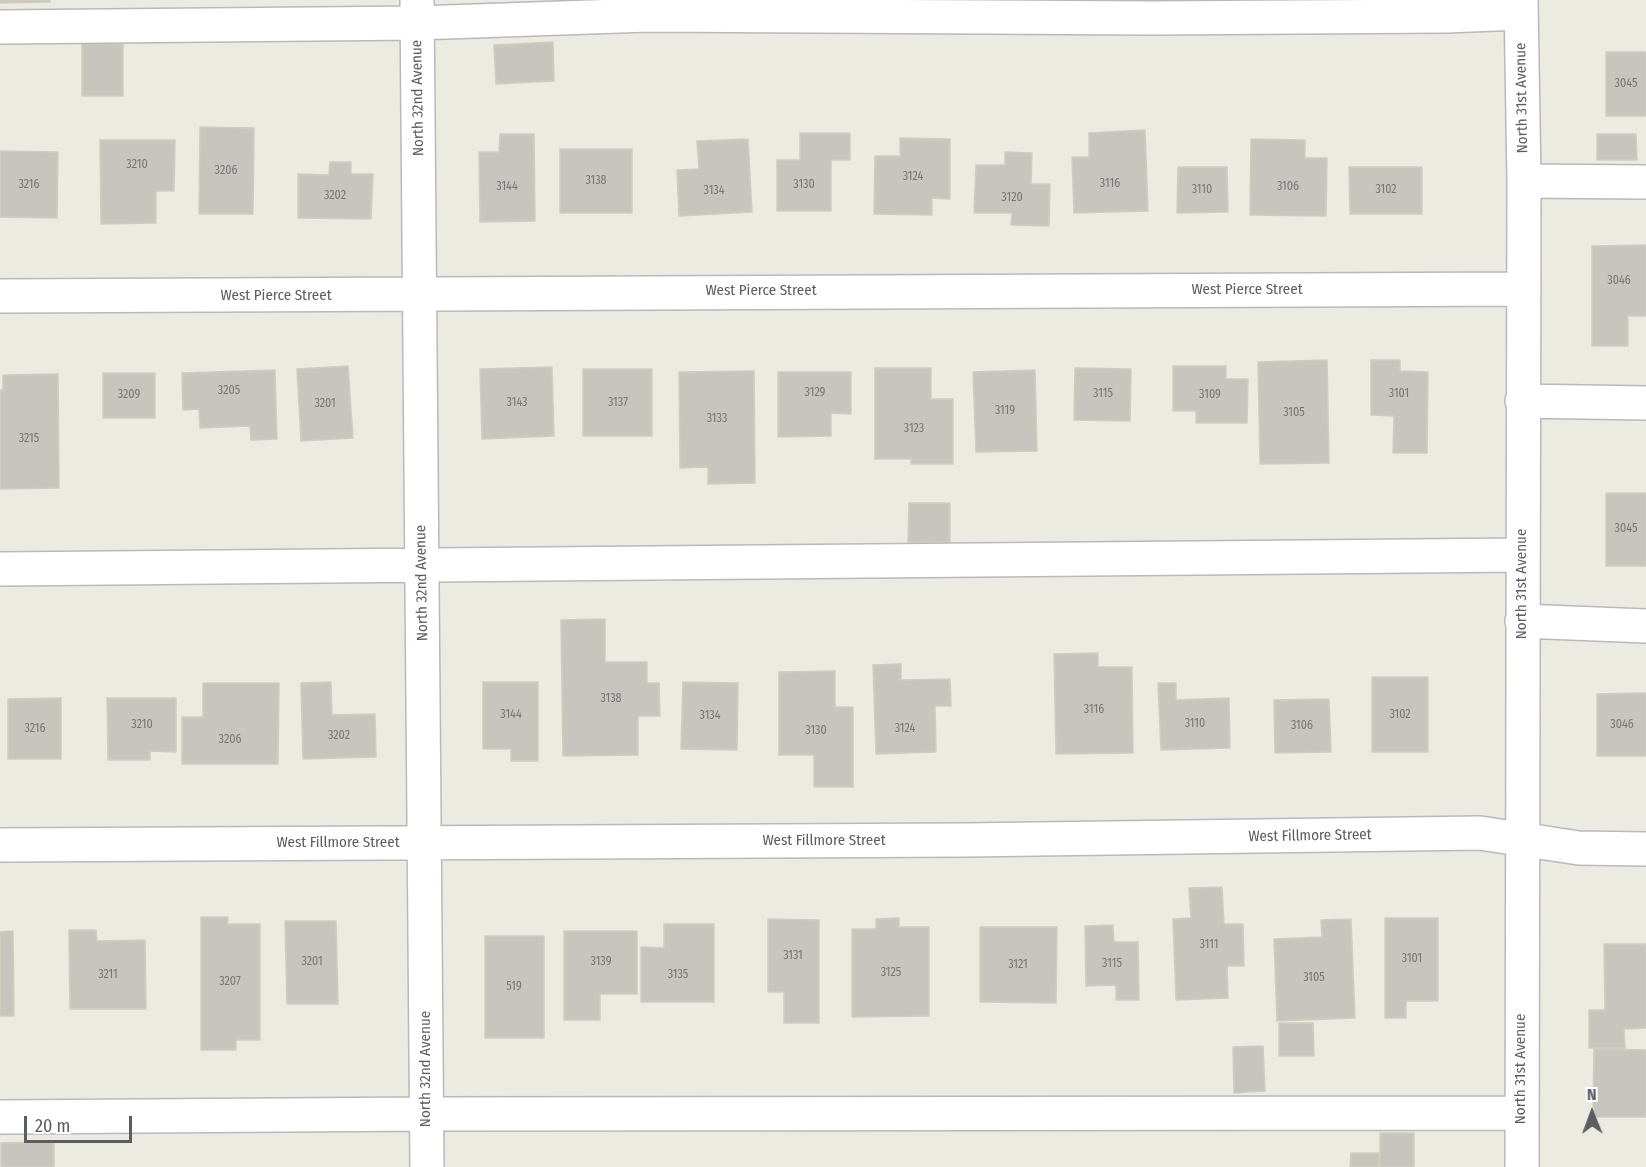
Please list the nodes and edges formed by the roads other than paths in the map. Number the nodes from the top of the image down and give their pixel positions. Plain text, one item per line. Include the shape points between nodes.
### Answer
1 (1521, 6) edge
2 (417, 12) edge
3 (0, 27) edge
4 (1524, 181) junction
5 (1646, 182) edge
6 (1523, 289) junction
7 (420, 294) junction
8 (0, 296) edge
9 (1522, 401) junction
10 (1646, 403) edge
11 (1522, 555) junction
12 (422, 563) junction
13 (0, 568) edge
14 (1522, 621) junction
15 (1646, 626) edge
16 (1521, 840) junction
17 (425, 843) junction
18 (0, 845) edge
19 (1646, 849) edge
20 (1521, 1113) junction
21 (426, 1114) junction
22 (0, 1117) edge
23 (426, 1167) edge
24 (1522, 1167) edge

1 - 2 street via 1446,16 1164,18
1 - 4 street, North 31st Avenue
2 - 3 street
2 - 7 street, North 32nd Avenue
4 - 5 street
4 - 6 street, North 31st Avenue
6 - 7 street, West Pierce Street
6 - 9 street, North 31st Avenue
7 - 8 street, West Pierce Street
7 - 12 street, North 32nd Avenue
9 - 10 street
9 - 11 street, North 31st Avenue
11 - 12 street
11 - 14 street, North 31st Avenue
12 - 13 street
12 - 17 street, North 32nd Avenue
14 - 15 street
14 - 16 street, North 31st Avenue
16 - 17 street, West Fillmore Street via 1480,833
16 - 19 street, West Fillmore Street via 1579,848
16 - 20 street, North 31st Avenue
17 - 18 street, West Fillmore Street
17 - 21 street, North 32nd Avenue
20 - 21 street
20 - 24 street, North 31st Avenue
21 - 22 street
21 - 23 street, North 32nd Avenue

